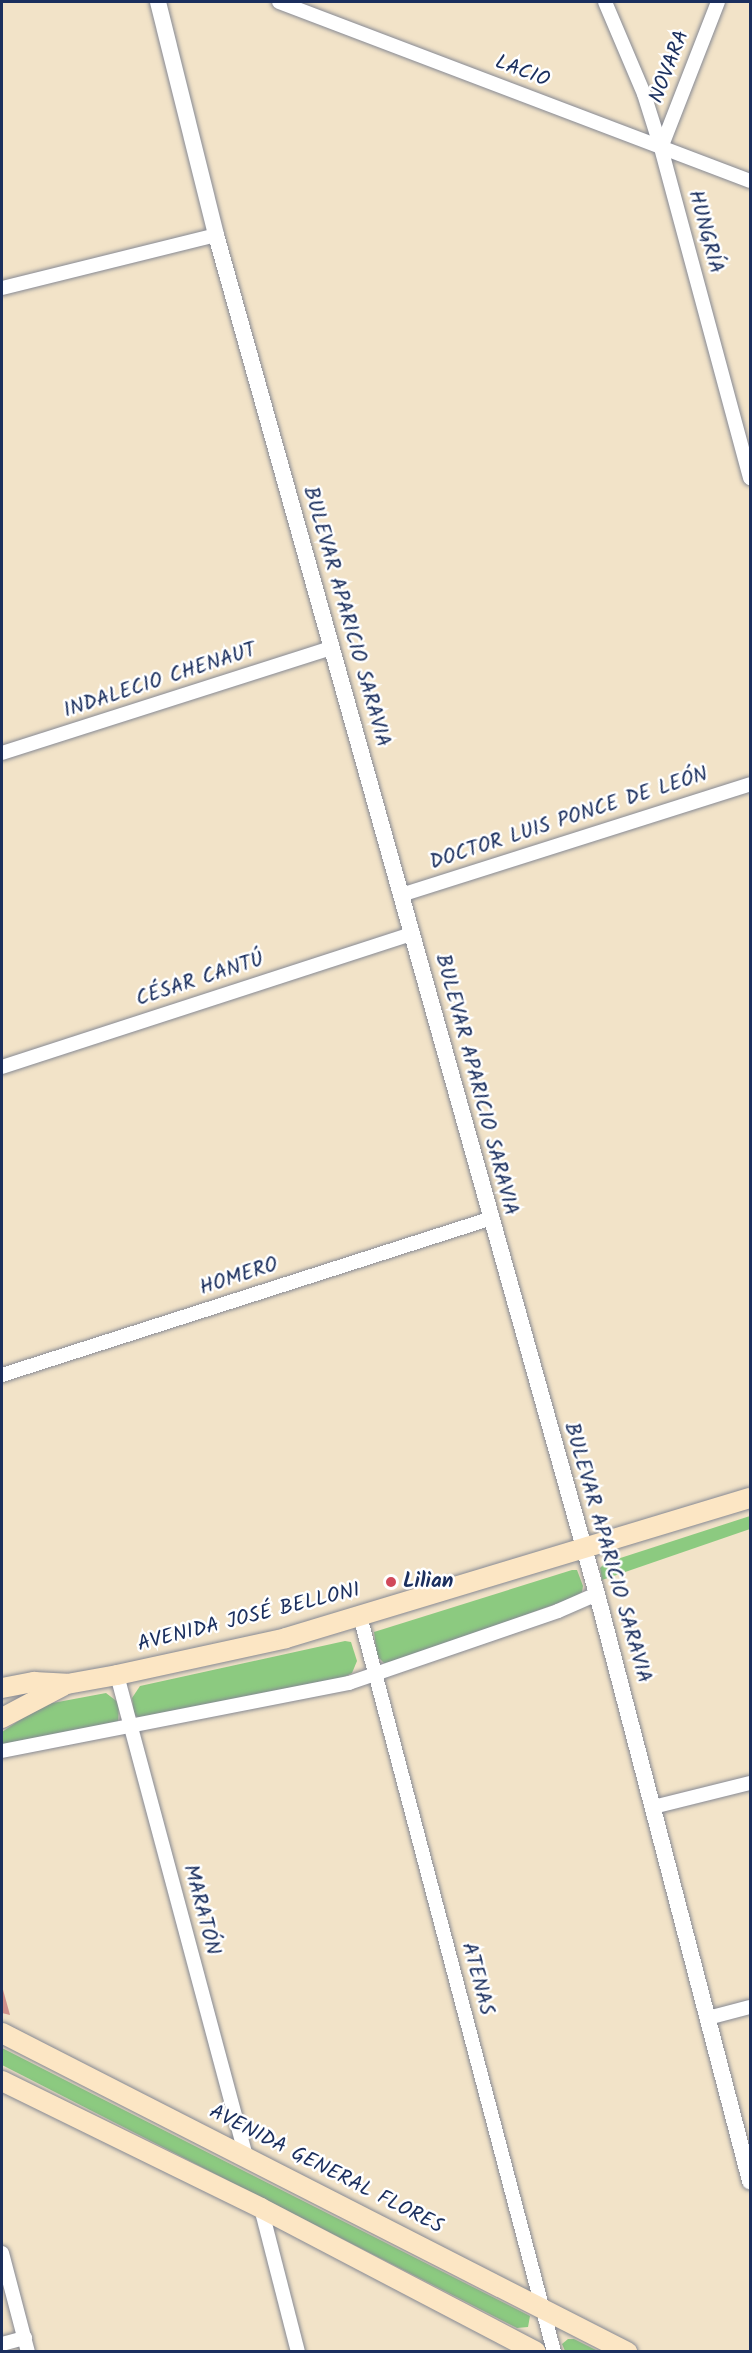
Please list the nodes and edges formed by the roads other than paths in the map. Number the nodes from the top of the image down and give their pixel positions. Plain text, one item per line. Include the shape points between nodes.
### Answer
1 (158, 2) edge
2 (279, 2) edge
3 (605, 2) edge
4 (718, 2) edge
5 (661, 148) junction
6 (750, 181) edge
7 (216, 235) junction
8 (2, 288) edge
9 (750, 478) edge
10 (332, 648) junction
11 (2, 753) edge
12 (750, 784) edge
13 (401, 895) junction
14 (412, 934) junction
15 (2, 1067) edge
16 (489, 1219) junction
17 (2, 1376) edge
18 (750, 1498) edge
19 (584, 1548) junction
20 (597, 1594) junction
21 (360, 1616) junction
22 (375, 1675) junction
23 (117, 1676) junction
24 (67, 1684) junction
25 (2, 1688) edge
26 (2, 1718) edge
27 (130, 1727) junction
28 (2, 1751) edge
29 (750, 1783) edge
30 (653, 1807) junction
31 (750, 2007) edge
32 (708, 2018) junction
33 (2, 2032) edge
34 (2, 2081) edge
35 (245, 2154) junction
36 (750, 2181) edge
37 (261, 2208) junction
38 (2, 2253) edge
39 (542, 2308) junction
40 (25, 2337) junction
41 (2, 2344) edge
42 (28, 2352) edge
43 (298, 2352) edge
44 (536, 2352) edge
45 (554, 2352) edge
46 (627, 2352) edge

1 - 7 street, BULEVAR APARICIO SARAVIA
2 - 5 street, LACIO
3 - 5 street, HUNGRÍA via 644,94
4 - 5 street, NOVARA
5 - 6 street, LACIO
5 - 9 street, HUNGRÍA
7 - 8 street
7 - 10 street, BULEVAR APARICIO SARAVIA
10 - 11 street, INDALECIO CHENAUT
10 - 13 street, BULEVAR APARICIO SARAVIA
12 - 13 street, DOCTOR LUIS PONCE DE LEÓN
13 - 14 street, BULEVAR APARICIO SARAVIA
14 - 15 street, CÉSAR CANTÚ
14 - 16 street, BULEVAR APARICIO SARAVIA
16 - 17 street, HOMERO
16 - 19 street, BULEVAR APARICIO SARAVIA
18 - 19 main road, AVENIDA JOSÉ BELLONI
19 - 20 street, BULEVAR APARICIO SARAVIA
19 - 21 main road, AVENIDA JOSÉ BELLONI
20 - 22 street
20 - 30 street, BULEVAR APARICIO SARAVIA
21 - 22 street, ATENAS
21 - 23 main road, AVENIDA JOSÉ BELLONI via 286,1638
22 - 27 street
22 - 39 street, ATENAS
23 - 24 main road, AVENIDA JOSÉ BELLONI
23 - 27 street, MARATÓN
24 - 25 main road, AVENIDA JOSÉ BELLONI via 34,1682
24 - 26 main road, AVENIDA JOSÉ BELLONI
27 - 28 street
27 - 35 street, MARATÓN
29 - 30 street
30 - 32 street, BULEVAR APARICIO SARAVIA
31 - 32 street
32 - 36 street, BULEVAR APARICIO SARAVIA
33 - 35 main road, AVENIDA GENERAL FLORES
34 - 37 main road
35 - 39 main road, AVENIDA GENERAL FLORES
37 - 43 street
37 - 44 main road
38 - 40 street
39 - 45 street, ATENAS
39 - 46 main road, AVENIDA GENERAL FLORES
40 - 41 street
40 - 42 street

